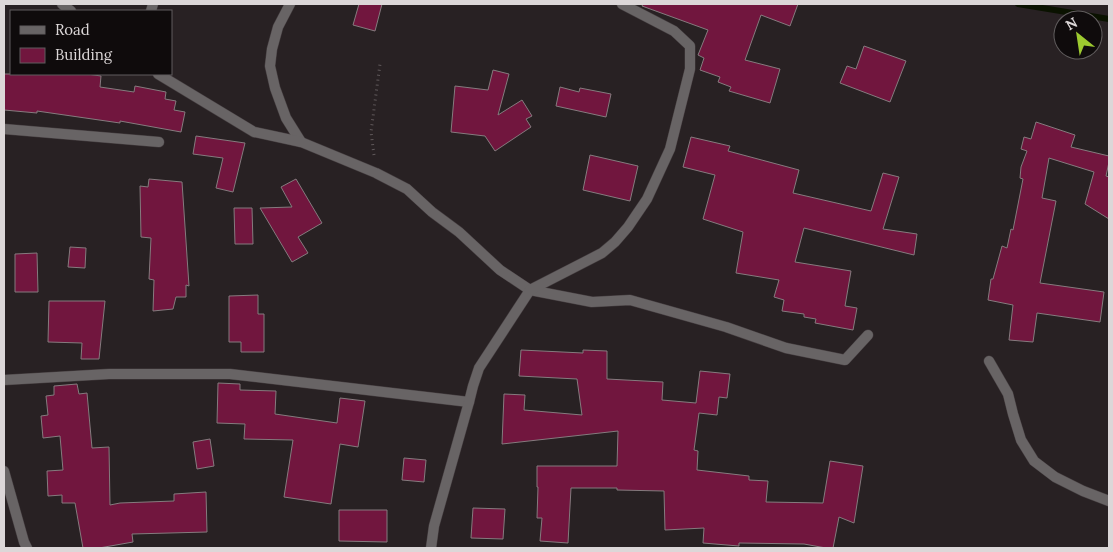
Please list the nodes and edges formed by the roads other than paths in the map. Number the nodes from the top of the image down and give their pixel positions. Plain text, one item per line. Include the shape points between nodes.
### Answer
1 (290, 4) edge
2 (622, 4) edge
3 (160, 75) edge
4 (4, 129) edge
5 (160, 142) dead end
6 (301, 142) junction
7 (530, 290) junction
8 (868, 335) dead end
9 (989, 361) dead end
10 (4, 380) edge
11 (469, 402) junction
12 (4, 471) edge
13 (1109, 501) edge
14 (27, 548) edge
15 (431, 548) edge

1 - 6 street via 278,28 270,66 286,118
2 - 7 street via 674,31 690,46 690,69 670,149 647,199 615,242 602,254
3 - 6 street via 254,132
4 - 5 street
6 - 7 street via 376,173 407,190 500,270
7 - 8 street via 592,302 630,300 786,348 845,360
7 - 11 street via 479,368
9 - 13 street via 1008,394 1021,440 1034,461 1055,477
10 - 11 street via 109,374 230,374
11 - 15 street via 434,526
12 - 14 street

